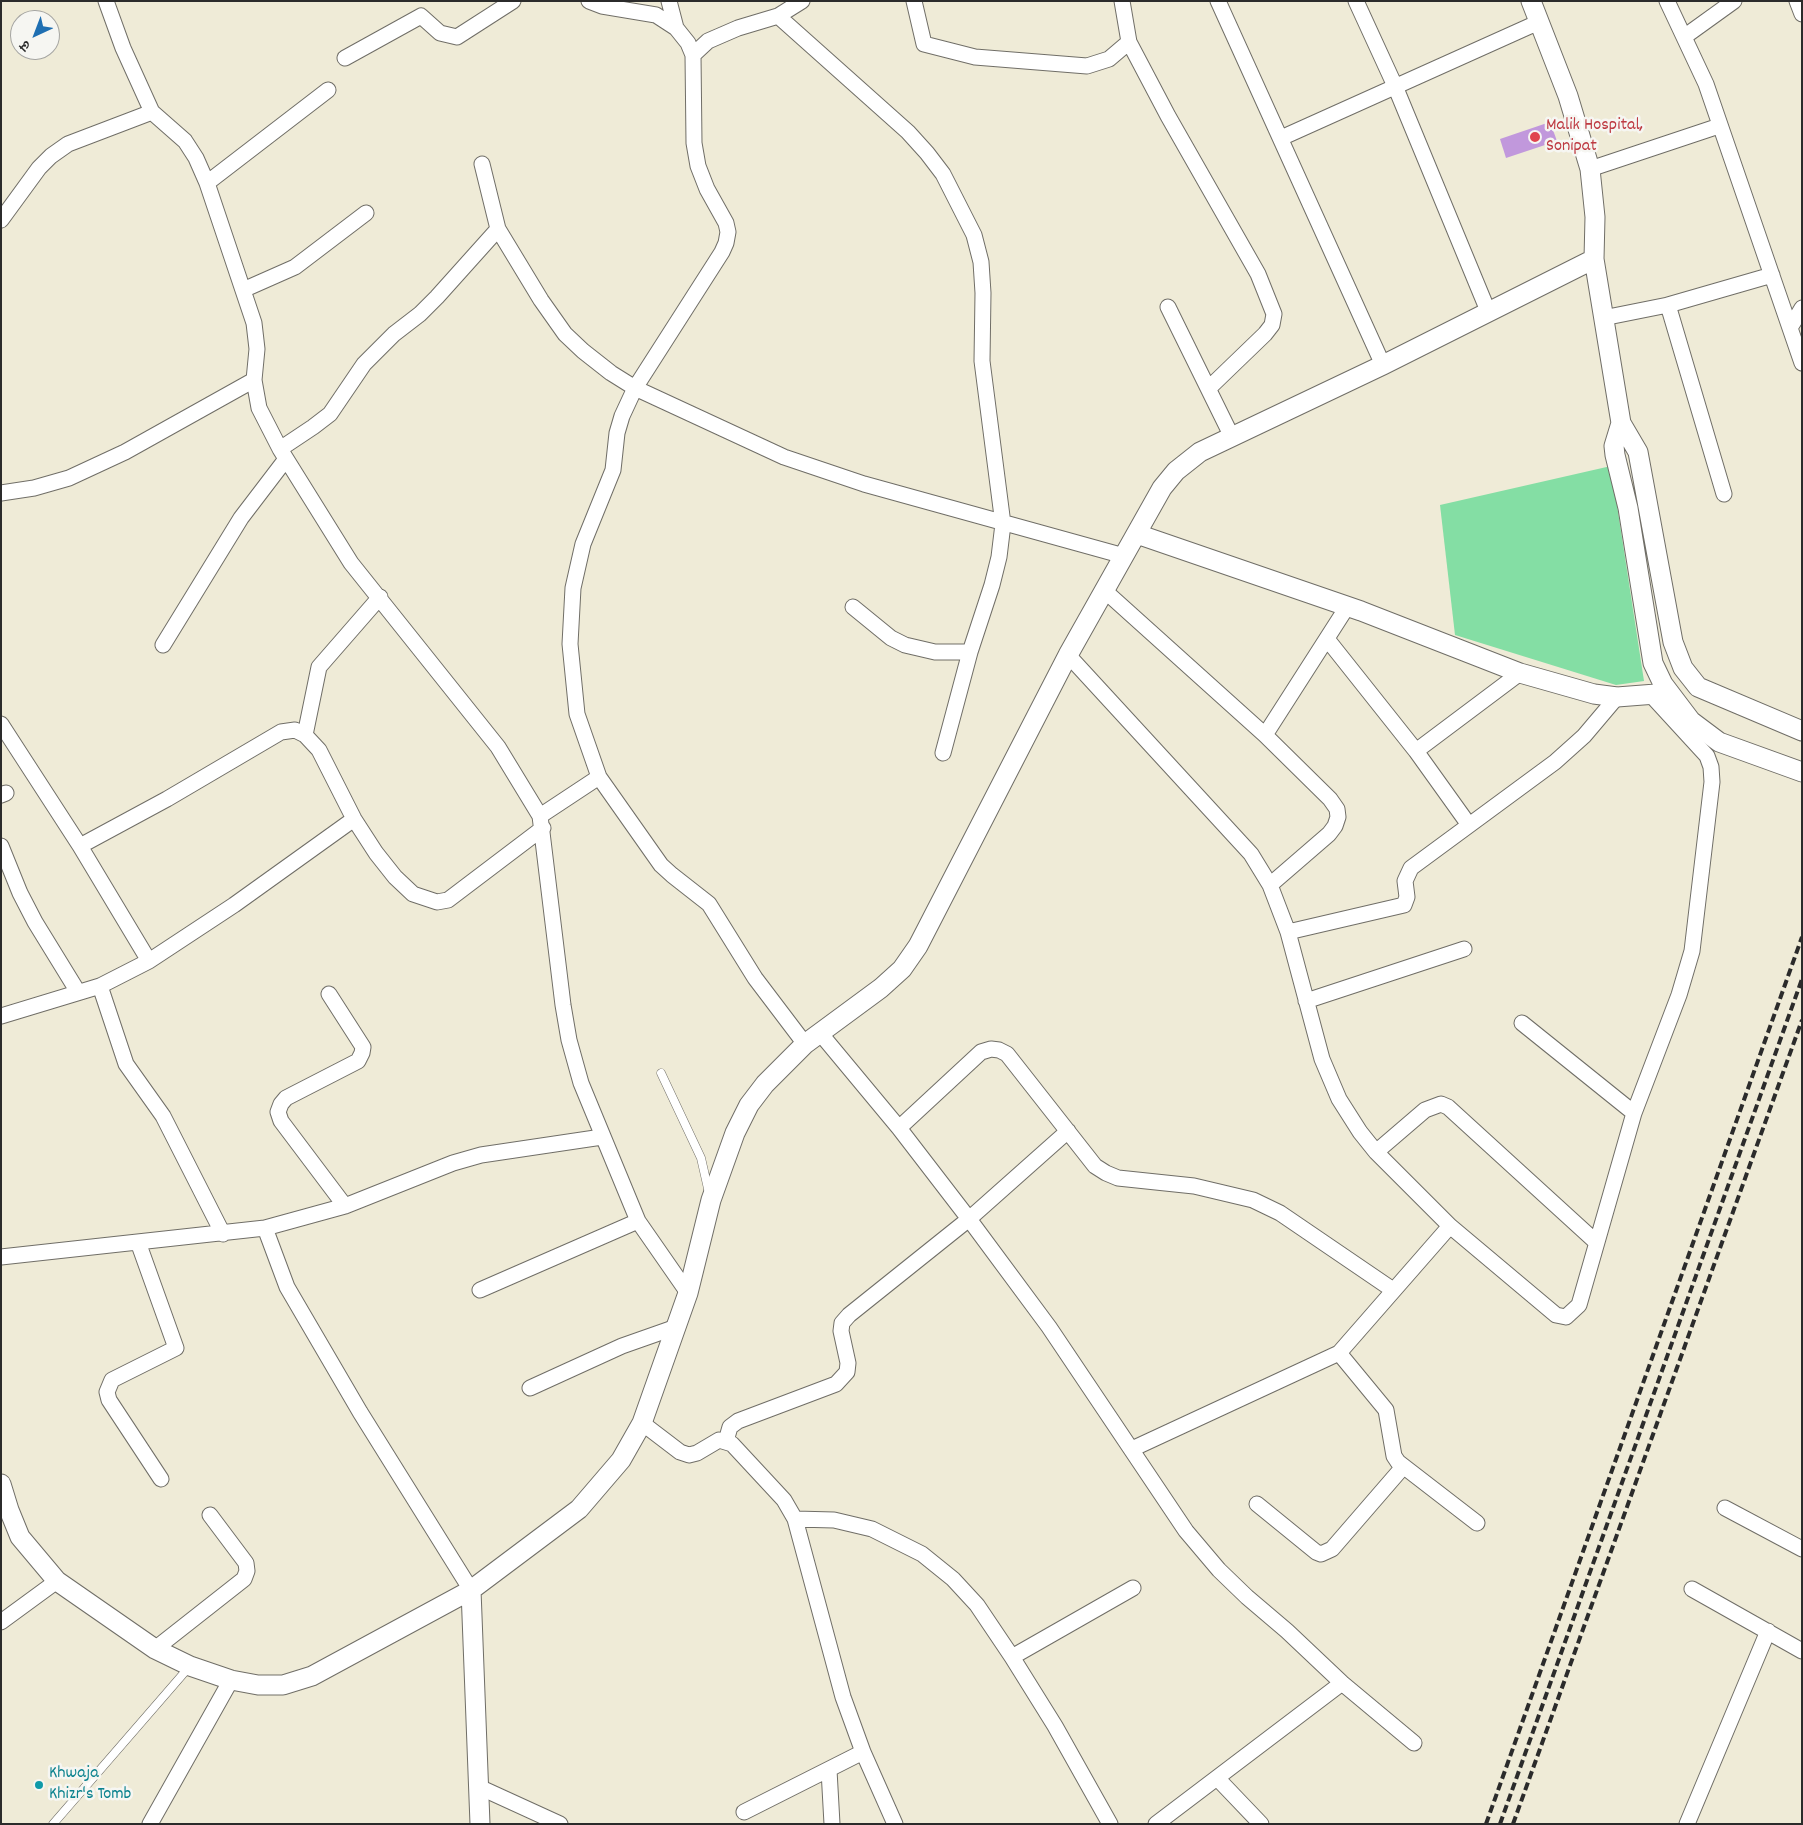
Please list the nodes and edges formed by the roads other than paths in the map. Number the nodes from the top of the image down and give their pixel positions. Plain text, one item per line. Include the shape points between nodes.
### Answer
1 (106, 1) edge
2 (513, 1) edge
3 (590, 1) edge
4 (669, 1) edge
5 (802, 1) edge
6 (914, 1) edge
7 (1122, 1) edge
8 (1218, 1) edge
9 (1356, 1) edge
10 (1531, 1) edge
11 (1666, 1) edge
12 (1734, 1) edge
13 (1797, 1) edge
14 (1802, 14) edge
15 (778, 16) junction
16 (1539, 22) junction
17 (676, 28) junction
18 (1684, 37) junction
19 (1129, 42) junction
20 (693, 55) junction
21 (345, 58) dead end
22 (1395, 86) junction
23 (328, 90) dead end
24 (152, 112) junction
25 (1719, 126) junction
26 (1281, 138) junction
27 (482, 164) dead end
28 (1590, 169) junction
29 (207, 183) junction
30 (366, 213) dead end
31 (1, 220) edge
32 (498, 229) junction
33 (1594, 259) junction
34 (1772, 275) junction
35 (244, 290) junction
36 (1668, 305) junction
37 (1168, 307) dead end
38 (1802, 308) edge
39 (1488, 311) junction
40 (1603, 318) junction
41 (1790, 328) junction
42 (1802, 363) edge
43 (1382, 365) junction
44 (254, 380) junction
45 (634, 388) junction
46 (1209, 388) junction
47 (1621, 423) junction
48 (1232, 437) junction
49 (283, 454) junction
50 (1, 494) edge
51 (1724, 494) dead end
52 (1003, 524) junction
53 (1137, 534) junction
54 (1124, 556) junction
55 (1104, 591) junction
56 (380, 597) junction
57 (1347, 607) junction
58 (853, 608) dead end
59 (1327, 640) junction
60 (163, 645) dead end
61 (970, 652) junction
62 (1068, 656) junction
63 (1520, 673) junction
64 (1660, 694) junction
65 (1617, 697) junction
66 (1, 724) edge
67 (1802, 731) edge
68 (305, 735) junction
69 (1265, 735) junction
70 (1416, 751) junction
71 (944, 753) dead end
72 (1802, 772) edge
73 (599, 777) junction
74 (354, 820) junction
75 (541, 822) junction
76 (1469, 826) junction
77 (1, 846) edge
78 (80, 846) junction
79 (1270, 885) junction
80 (1288, 932) junction
81 (1464, 949) dead end
82 (149, 961) junction
83 (100, 986) junction
84 (78, 992) junction
85 (329, 994) dead end
86 (1306, 1001) junction
87 (1, 1016) edge
88 (1522, 1023) dead end
89 (812, 1039) junction
90 (661, 1073) dead end
91 (1634, 1113) junction
92 (899, 1128) junction
93 (1068, 1131) junction
94 (602, 1137) junction
95 (1376, 1152) junction
96 (711, 1200) junction
97 (345, 1206) junction
98 (970, 1219) junction
99 (638, 1221) junction
100 (1450, 1226) junction
101 (265, 1228) junction
102 (223, 1234) junction
103 (138, 1242) junction
104 (1596, 1242) junction
105 (1, 1257) edge
106 (480, 1290) dead end
107 (1394, 1290) junction
108 (688, 1293) junction
109 (676, 1328) junction
110 (1339, 1353) junction
111 (530, 1388) dead end
112 (642, 1423) junction
113 (726, 1441) junction
114 (1132, 1449) junction
115 (1403, 1467) junction
116 (161, 1479) dead end
117 (1, 1484) edge
118 (1257, 1504) dead end
119 (1725, 1508) dead end
120 (210, 1515) dead end
121 (795, 1519) junction
122 (1477, 1523) dead end
123 (1802, 1549) edge
124 (57, 1581) junction
125 (1133, 1588) dead end
126 (1692, 1589) dead end
127 (471, 1590) junction
128 (1, 1622) edge
129 (1768, 1631) junction
130 (155, 1649) junction
131 (1802, 1651) edge
132 (1012, 1657) junction
133 (190, 1666) junction
134 (231, 1680) junction
135 (1342, 1683) junction
136 (1414, 1743) dead end
137 (863, 1752) junction
138 (829, 1770) junction
139 (1218, 1778) junction
140 (479, 1787) junction
141 (744, 1812) dead end
142 (53, 1824) edge
143 (150, 1824) edge
144 (480, 1824) edge
145 (560, 1824) edge
146 (832, 1824) edge
147 (895, 1824) edge
148 (1110, 1824) edge
149 (1156, 1824) edge
150 (1261, 1824) edge
151 (1687, 1824) edge

1 - 24 street
2 - 21 street via 457,37 440,33 421,16
3 - 17 street via 656,15
4 - 17 street
5 - 15 street
6 - 19 street via 924,44 975,57 1087,66 1109,58
7 - 19 street
8 - 26 street
9 - 22 street
10 - 16 street
11 - 18 street
12 - 18 street
13 - 14 street
15 - 20 street via 708,41
15 - 52 street via 914,139 944,174 970,227 981,262 982,362
16 - 22 street
16 - 28 street via 1568,96
17 - 20 street
18 - 25 street via 1706,84
19 - 46 street via 1258,274 1274,314 1272,325 1265,334
20 - 45 street via 694,143 704,181 726,223 726,243
22 - 26 street
22 - 39 street
23 - 29 street
24 - 29 street via 185,141
24 - 31 street via 68,144 51,156 38,168
25 - 28 street
25 - 34 street
26 - 43 street
27 - 32 street
28 - 33 street via 1595,217
29 - 35 street
30 - 35 street via 295,267
32 - 45 street via 541,300 566,334 599,365
32 - 49 street via 438,298 364,364 330,414
33 - 39 street
33 - 40 street
34 - 36 street
34 - 41 street
35 - 44 street via 258,349
36 - 40 street
36 - 51 street
37 - 46 street
38 - 41 street
39 - 43 street
40 - 47 street
41 - 42 street
43 - 48 street
44 - 49 street via 260,408
44 - 50 street via 125,452 68,478
45 - 52 street via 784,457
45 - 73 street via 618,433 614,470 583,544 573,588 570,644 577,714
46 - 48 street
47 - 64 street via 1614,446 1615,455 1628,508
47 - 67 street via 1638,452 1673,642 1683,668 1698,687
48 - 53 street via 1200,452 1176,471 1162,488
49 - 56 street via 351,563
49 - 60 street
52 - 54 street
52 - 61 street via 996,567
53 - 54 street
53 - 57 street
54 - 55 street
55 - 62 street
55 - 69 street
56 - 68 street via 318,667
56 - 75 street via 498,746
57 - 59 street
57 - 63 street
58 - 61 street via 905,645 935,652
59 - 69 street
59 - 70 street
61 - 71 street
62 - 79 street via 1251,854
62 - 89 street via 918,946 902,969 881,988
63 - 65 street via 1594,694
63 - 70 street
64 - 65 street
64 - 72 street via 1719,742
64 - 91 street via 1708,756 1712,782 1692,951 1679,995
65 - 76 street via 1584,736 1556,762
66 - 78 street
68 - 74 street via 319,750
68 - 78 street via 295,730 281,732
69 - 79 street via 1330,799 1338,817 1329,834
70 - 76 street
73 - 75 street
73 - 89 street via 661,864 709,904 755,978
74 - 75 street via 396,877 413,894 437,902 448,900
74 - 82 street
75 - 94 street via 569,1040
76 - 80 street via 1411,868 1405,881 1407,897 1404,905
77 - 84 street via 35,922
78 - 82 street
79 - 80 street
80 - 86 street
81 - 86 street
82 - 83 street
83 - 84 street
83 - 102 street via 126,1064 163,1116
84 - 87 street
85 - 97 street via 363,1047 362,1053 358,1061 286,1098 278,1112 281,1121
86 - 95 street via 1322,1059 1339,1099
88 - 91 street
89 - 92 street
89 - 96 street via 749,1104
90 - 96 lane via 701,1158
91 - 104 street
92 - 93 street via 981,1052 992,1049 1007,1054
92 - 98 street
93 - 98 street
93 - 107 street via 1096,1166 1106,1173 1118,1178 1194,1186 1253,1200 1280,1213
94 - 97 street via 462,1160
94 - 99 street
95 - 100 street
95 - 104 street via 1425,1110 1441,1104
96 - 108 street
97 - 101 street
98 - 113 street via 842,1323 842,1340 848,1363 846,1372 836,1384 738,1421 730,1427
98 - 114 street
99 - 106 street
99 - 108 street
100 - 104 street via 1556,1315 1566,1317 1579,1305
100 - 107 street
101 - 102 street
101 - 127 street via 287,1287
102 - 103 street
103 - 105 street
103 - 116 street via 176,1348 112,1380 107,1392 109,1400
107 - 110 street
108 - 109 street
109 - 111 street via 622,1346
109 - 112 street
110 - 114 street
110 - 115 street via 1386,1410 1394,1456
112 - 113 street via 680,1452 689,1455 719,1440
112 - 127 street via 621,1460 579,1510
113 - 121 street via 768,1481
114 - 135 street via 1186,1531 1219,1570
115 - 118 street via 1332,1548 1321,1554
115 - 122 street
117 - 124 street via 20,1536
119 - 123 street
120 - 130 street via 246,1563 244,1579
121 - 132 street via 834,1520 872,1529 922,1554 953,1579 977,1605
121 - 137 street via 843,1697
124 - 128 street
124 - 130 street
125 - 132 street
126 - 129 street
127 - 134 street via 312,1676 282,1685
127 - 140 street
129 - 131 street
129 - 151 street
130 - 133 street
132 - 148 street
133 - 134 street
133 - 142 lane
134 - 143 street
135 - 136 street
135 - 139 street
137 - 138 street
137 - 147 street
138 - 141 street
138 - 146 street
139 - 149 street
139 - 150 street
140 - 144 street
140 - 145 street

